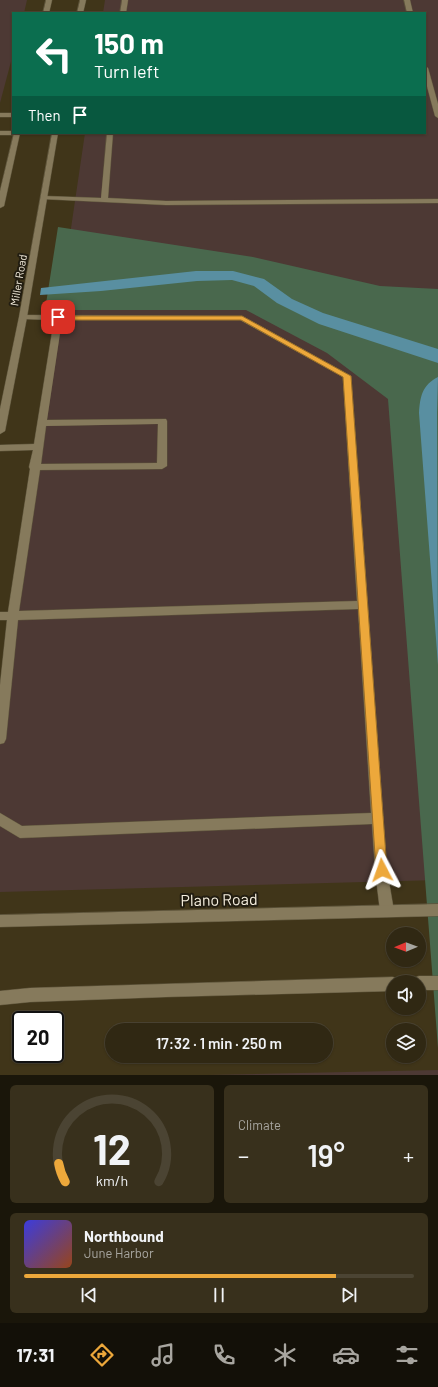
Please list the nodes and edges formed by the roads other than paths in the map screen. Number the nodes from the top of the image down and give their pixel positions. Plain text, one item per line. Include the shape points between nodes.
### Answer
1 (49, 0) edge
2 (83, 0) edge
3 (125, 0) edge
4 (406, 0) edge
5 (46, 12) edge
6 (80, 12) edge
7 (123, 12) edge
8 (410, 12) edge
9 (426, 72) edge
10 (0, 115) edge
11 (12, 115) edge
12 (438, 116) edge
13 (12, 133) edge
14 (0, 134) edge
15 (17, 134) edge
16 (55, 134) edge
17 (110, 134) edge
18 (44, 198) junction
19 (104, 200) junction
20 (438, 201) edge
21 (0, 206) edge
22 (58, 317) junction
23 (23, 318) junction
24 (41, 423) junction
25 (0, 431) edge
26 (37, 447) junction
27 (0, 448) edge
28 (34, 467) junction
29 (363, 605) junction
30 (13, 615) junction
31 (0, 616) edge
32 (0, 739) edge
33 (378, 818) junction
34 (0, 819) edge
35 (438, 910) edge
36 (387, 911) junction
37 (0, 921) edge
38 (426, 983) edge
39 (438, 983) edge
40 (386, 984) edge
41 (0, 998) edge

1 - 5 main road
2 - 6 main road
3 - 7 main road
4 - 8 main road
9 - 12 main road
10 - 11 main road
13 - 14 main road
15 - 21 main road
16 - 18 main road, Miller Road
17 - 19 main road
18 - 19 main road
18 - 23 main road, Miller Road
19 - 20 main road via 166,203
22 - 23 main road
22 - 24 main road
22 - 29 main road via 242,318 347,376
23 - 25 main road, Miller Road
24 - 26 main road
24 - 28 main road via 163,421 162,466
26 - 27 main road
26 - 28 main road
28 - 30 main road
29 - 30 main road
29 - 33 main road
30 - 31 main road
30 - 32 main road
33 - 34 main road via 20,832
33 - 36 main road
35 - 36 main road, Plano Road
36 - 37 main road, Plano Road
38 - 39 main road
40 - 41 main road via 166,990

